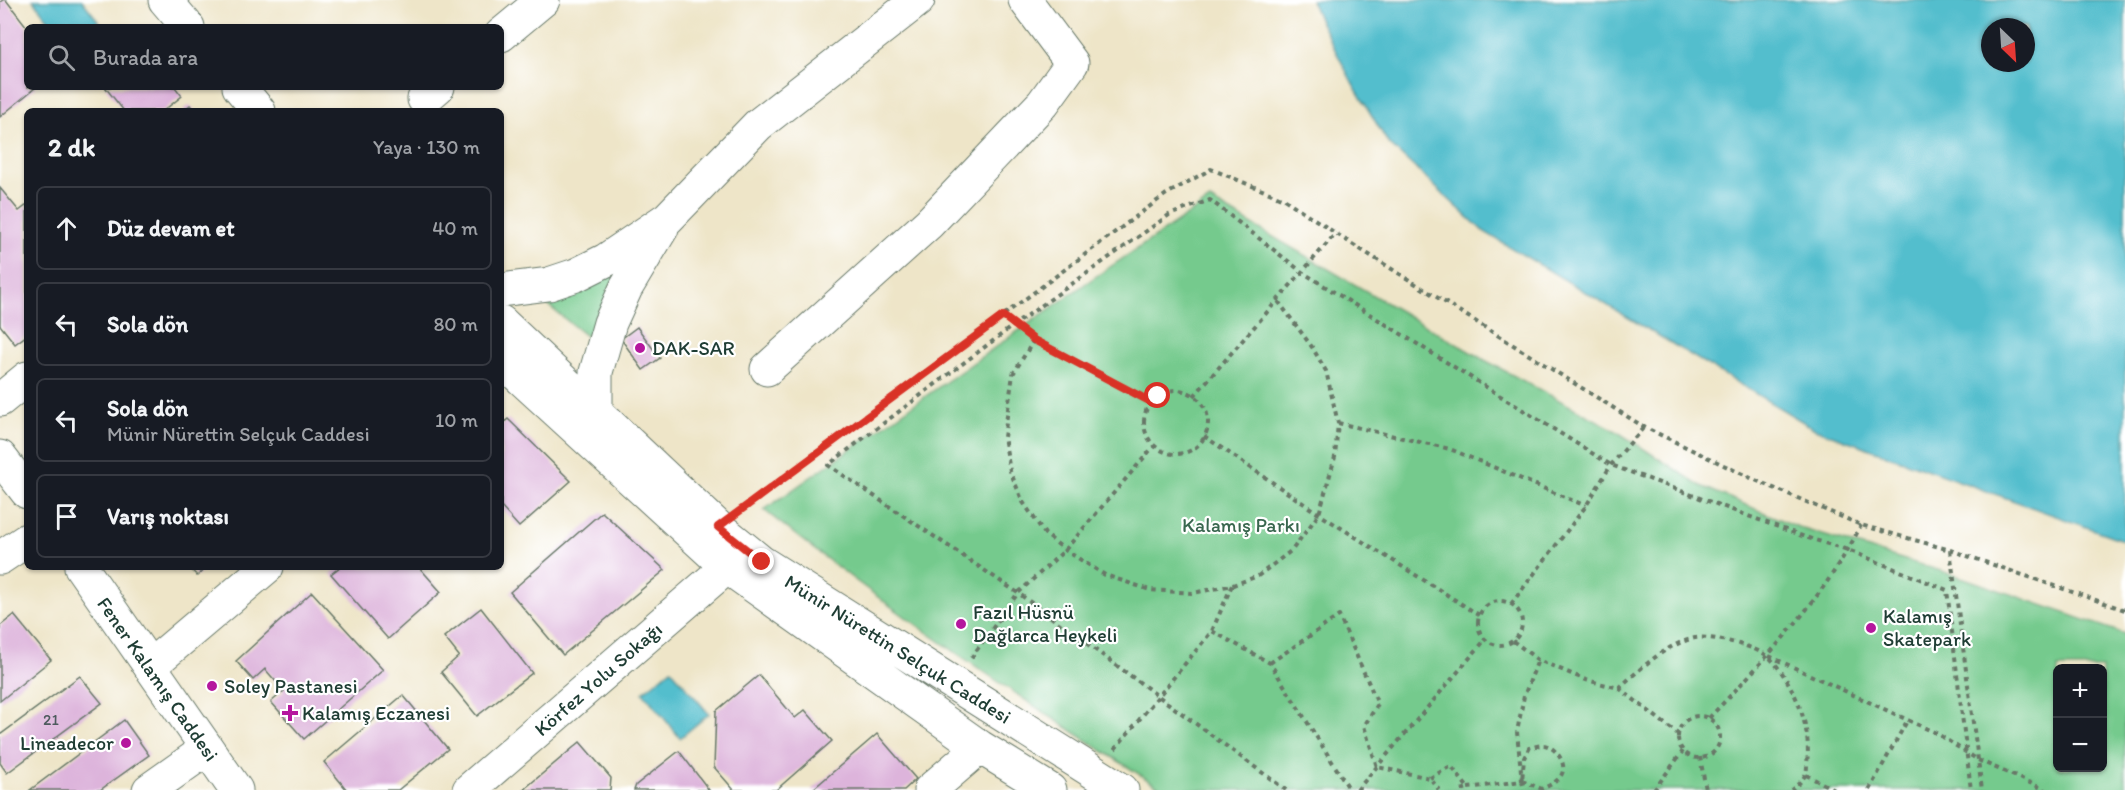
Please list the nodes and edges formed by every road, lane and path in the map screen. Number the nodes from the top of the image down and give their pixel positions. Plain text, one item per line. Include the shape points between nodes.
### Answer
1 (165, 0) edge
2 (191, 0) edge
3 (543, 0) edge
4 (918, 0) edge
5 (1026, 0) edge
6 (185, 24) edge
7 (211, 24) edge
8 (504, 32) edge
9 (242, 90) edge
10 (267, 90) edge
11 (256, 108) edge
12 (282, 108) edge
13 (668, 218) junction
14 (1336, 233) junction
15 (1302, 272) junction
16 (504, 290) edge
17 (1278, 301) junction
18 (1003, 316) junction
19 (504, 325) edge
20 (1014, 325) junction
21 (1034, 340) junction
22 (504, 366) edge
23 (767, 369) dead end
24 (24, 380) edge
25 (1194, 396) junction
26 (0, 399) edge
27 (1151, 402) junction
28 (596, 411) junction
29 (1338, 423) junction
30 (1644, 427) junction
31 (1204, 436) junction
32 (1154, 446) junction
33 (0, 457) edge
34 (1611, 465) junction
35 (24, 488) edge
36 (1586, 506) junction
37 (1319, 514) junction
38 (1861, 525) junction
39 (718, 527) junction
40 (24, 542) edge
41 (1065, 550) junction
42 (1848, 550) junction
43 (1950, 550) junction
44 (0, 558) edge
45 (727, 567) junction
46 (83, 570) edge
47 (263, 570) edge
48 (1233, 585) junction
49 (1018, 593) junction
50 (1511, 604) junction
51 (2125, 610) edge
52 (1479, 615) junction
53 (1212, 631) junction
54 (1485, 639) junction
55 (1513, 641) junction
56 (1768, 656) junction
57 (1538, 660) junction
58 (1270, 663) junction
59 (150, 666) junction
60 (953, 683) junction
61 (1619, 688) junction
62 (1158, 696) junction
63 (1709, 718) junction
64 (1907, 721) junction
65 (1678, 734) junction
66 (980, 747) junction
67 (207, 749) junction
68 (1683, 751) junction
69 (1966, 753) junction
70 (1700, 757) junction
71 (1978, 760) junction
72 (1377, 766) junction
73 (1094, 773) junction
74 (1806, 776) junction
75 (1430, 778) junction
76 (1522, 781) junction
77 (1468, 788) junction
78 (149, 790) edge
79 (236, 790) edge
80 (469, 790) edge
81 (930, 790) edge
82 (1050, 790) edge
83 (1122, 790) edge
84 (1286, 790) edge
85 (1350, 790) edge
86 (1357, 790) edge
87 (1439, 790) edge
88 (1461, 790) edge
89 (1524, 790) edge
90 (1654, 790) edge
91 (1706, 790) edge
92 (1791, 790) edge
93 (1835, 790) edge
94 (1869, 790) edge
95 (1971, 790) edge
96 (1982, 790) edge
97 (2046, 790) edge

1 - 6 street
2 - 7 street
3 - 8 street
4 - 13 street via 758,125
5 - 23 street via 1072,63 1043,103 929,223
9 - 11 street
10 - 12 street
13 - 16 street via 606,260 576,275 549,284
13 - 28 street via 610,323 596,372
14 - 15 path
14 - 18 path via 1284,199 1212,169 1165,195
14 - 30 path
15 - 17 path
15 - 20 path via 1210,200 1169,215
15 - 34 path
17 - 25 path
17 - 29 path via 1326,371
18 - 20 path
18 - 39 path
19 - 28 street, Münir Nürettin Selçuk Caddesi
20 - 21 path
20 - 49 path via 828,465
21 - 27 path
21 - 41 path via 1013,374 1004,437 1010,471 1023,502 1045,534
22 - 45 street, Münir Nürettin Selçuk Caddesi
24 - 26 street
25 - 27 path via 1176,390
25 - 31 path via 1208,419
27 - 32 path via 1144,425
28 - 39 street, Münir Nürettin Selçuk Caddesi
29 - 36 path via 1450,449
29 - 37 path via 1335,458
30 - 34 path
30 - 38 path
31 - 32 path via 1199,444 1182,454
31 - 37 path
32 - 41 path
33 - 35 street
34 - 36 path
34 - 42 path
36 - 50 path
37 - 48 path via 1292,550 1258,576
37 - 52 path
38 - 42 path
38 - 43 path
39 - 60 street, Münir Nürettin Selçuk Caddesi via 762,562
40 - 44 street
41 - 48 path via 1105,575 1150,590 1194,593
41 - 49 path
42 - 56 path via 1800,620
42 - 69 path via 1947,590
43 - 51 path
43 - 71 path
45 - 66 street, Münir Nürettin Selçuk Caddesi
45 - 80 street, Körfez Yolu Sokağı
46 - 59 street, Fener Kalamış Caddesi
47 - 59 street
48 - 53 path
49 - 60 path
49 - 62 path
50 - 52 path via 1496,601
50 - 55 path via 1522,621 1522,629
52 - 54 path via 1478,628
53 - 58 path
53 - 62 path
54 - 55 path via 1498,645
54 - 72 path
55 - 57 path
56 - 61 path via 1737,642 1696,638 1664,651
56 - 63 path
56 - 64 path
56 - 74 path via 1803,713 1810,747
57 - 61 path via 1586,680
57 - 76 path via 1524,696 1517,732
58 - 72 path via 1339,616 1378,704 1364,726
58 - 85 path
59 - 67 street, Fener Kalamış Caddesi
60 - 73 street, Münir Nürettin Selçuk Caddesi
61 - 65 path
62 - 73 path
62 - 84 path
63 - 65 path via 1689,718
63 - 70 path via 1718,728 1720,741 1712,753
64 - 69 path via 1936,733
64 - 94 path
65 - 68 path
66 - 81 street
66 - 82 street, Münir Nürettin Selçuk Caddesi
67 - 78 street
67 - 79 street, Fener Kalamış Caddesi
68 - 70 path
68 - 90 path
69 - 71 path
69 - 95 path
70 - 91 path
71 - 96 path
71 - 97 path
72 - 75 path
72 - 86 path
73 - 83 street, Münir Nürettin Selçuk Caddesi
74 - 92 path
74 - 93 path
75 - 77 path via 1451,766
75 - 87 path
76 - 76 path via 1542,789 1557,781 1563,770 1557,753 1543,745 1529,748
76 - 77 path
76 - 89 path
77 - 88 path

